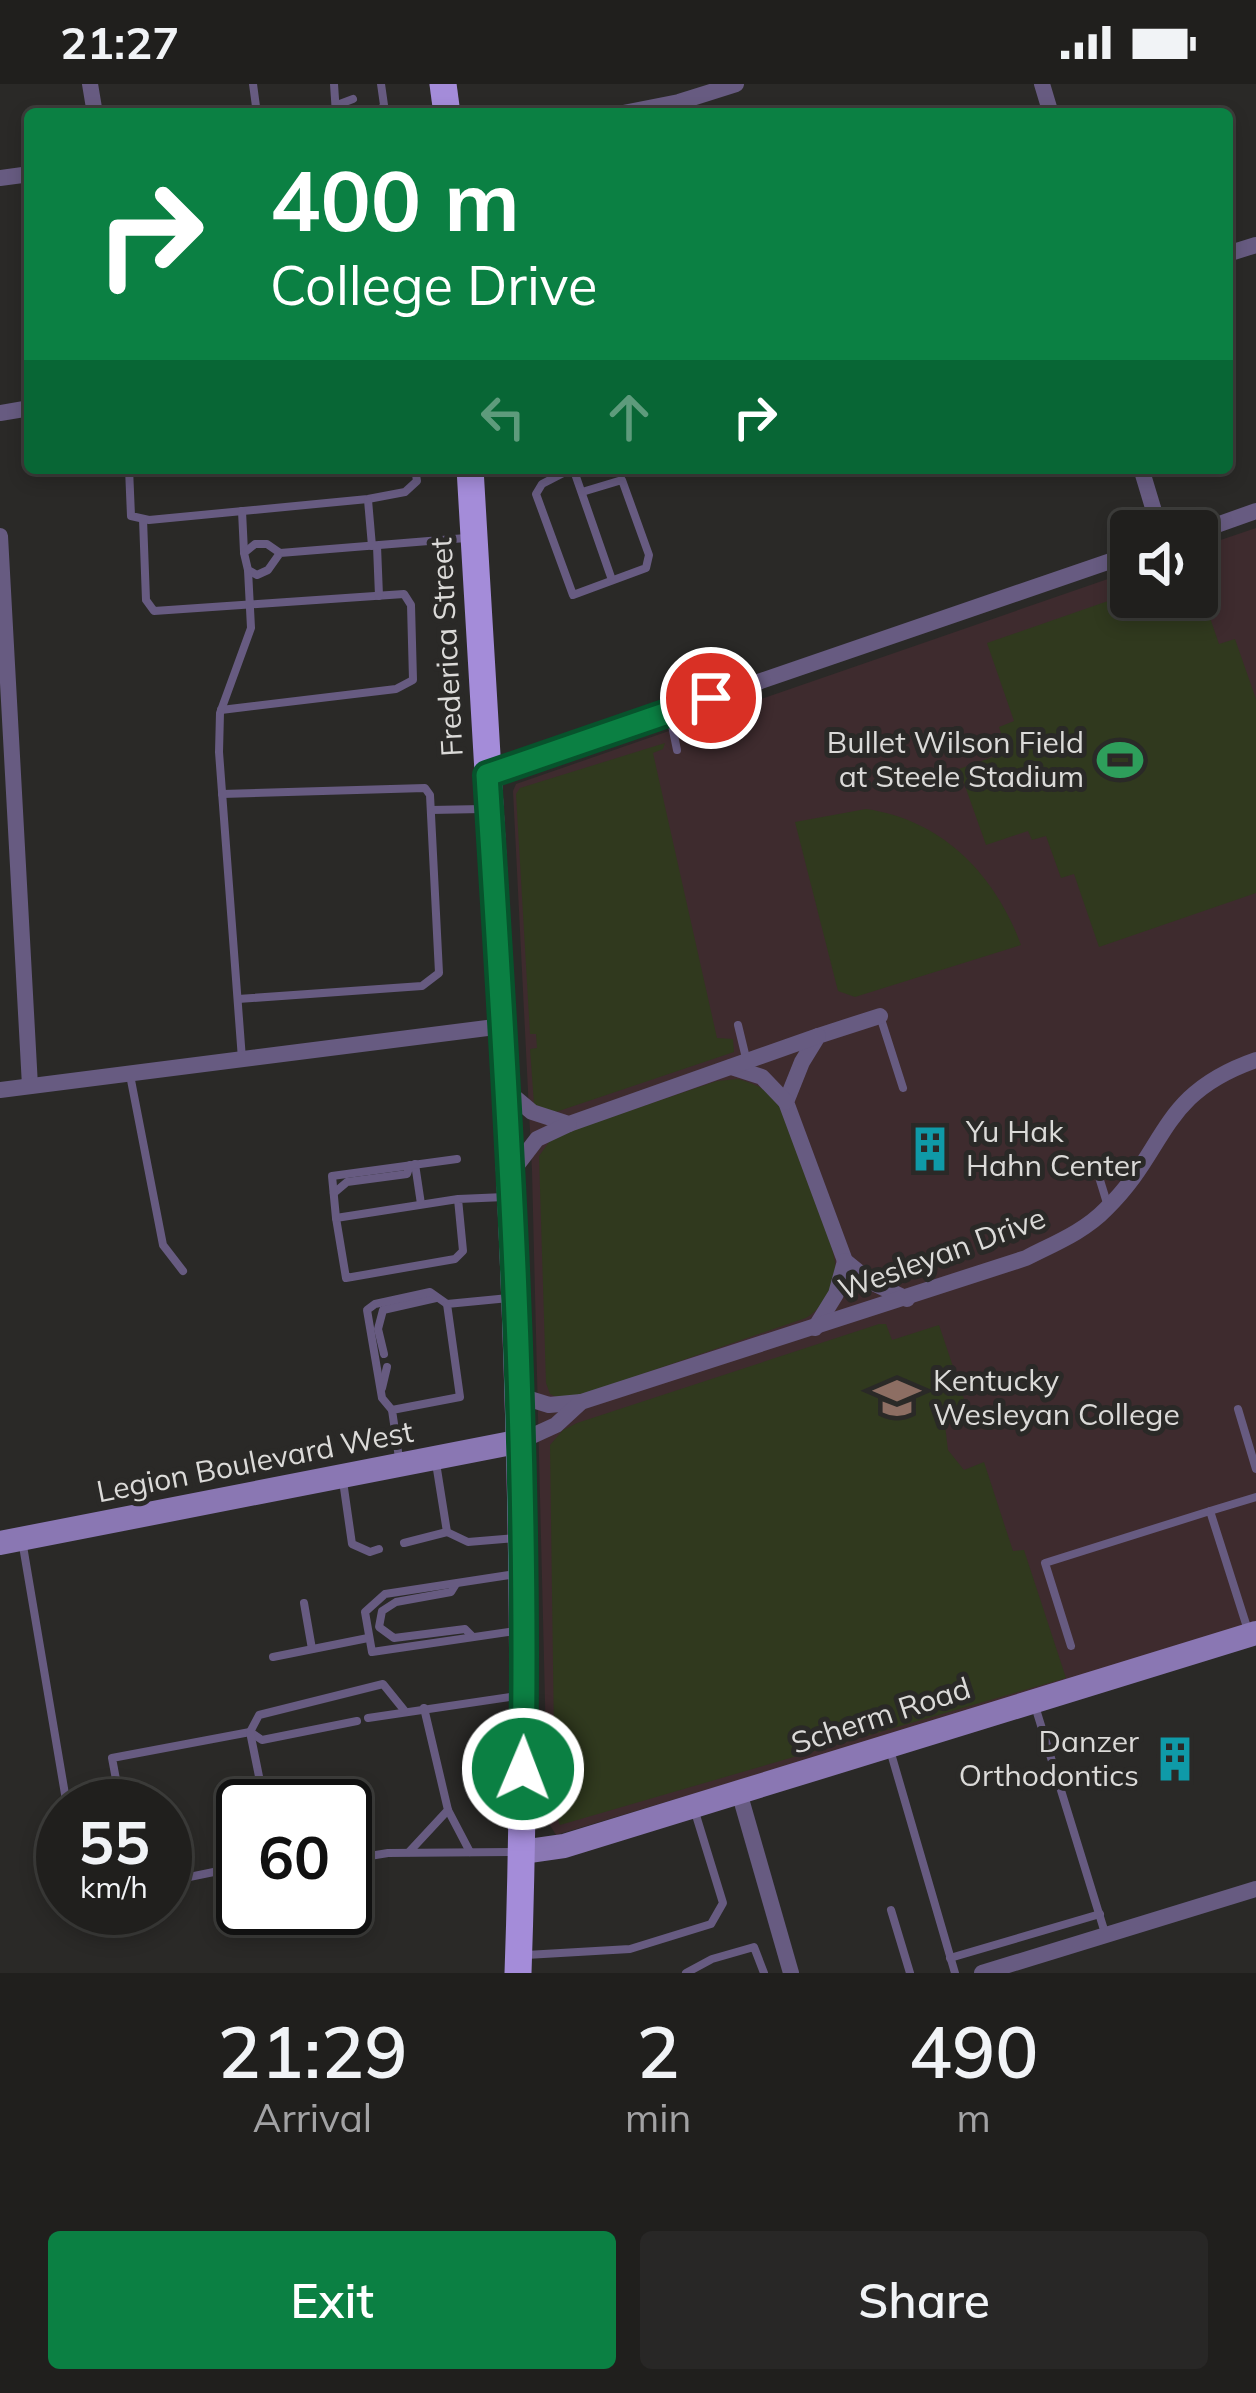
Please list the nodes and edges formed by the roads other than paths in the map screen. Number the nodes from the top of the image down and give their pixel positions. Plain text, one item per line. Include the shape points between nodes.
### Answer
1 (736, 84) edge
2 (353, 99) dead end
3 (339, 108) edge
4 (648, 108) edge
5 (129, 474) edge
6 (416, 474) edge
7 (470, 474) edge
8 (561, 474) edge
9 (575, 474) edge
10 (1144, 474) edge
11 (582, 492) junction
12 (368, 500) junction
13 (1154, 510) edge
14 (1256, 511) edge
15 (242, 512) junction
16 (142, 519) junction
17 (1218, 525) edge
18 (0, 536) edge
19 (474, 537) junction
20 (375, 546) junction
21 (244, 553) junction
22 (280, 553) junction
23 (1110, 561) edge
24 (248, 570) junction
25 (612, 580) junction
26 (379, 596) junction
27 (250, 606) junction
28 (221, 710) junction
29 (669, 712) junction
30 (677, 750) dead end
31 (487, 775) junction
32 (222, 794) junction
33 (489, 808) junction
34 (431, 810) junction
35 (238, 999) junction
36 (880, 1016) joint
37 (738, 1025) dead end
38 (503, 1026) junction
39 (818, 1036) junction
40 (242, 1059) junction
41 (1256, 1060) edge
42 (738, 1064) junction
43 (129, 1074) junction
44 (30, 1086) junction
45 (903, 1088) dead end
46 (0, 1090) edge
47 (506, 1090) junction
48 (787, 1102) junction
49 (569, 1124) junction
50 (457, 1159) dead end
51 (1095, 1164) dead end
52 (412, 1165) junction
53 (511, 1185) junction
54 (458, 1199) junction
55 (422, 1205) junction
56 (1108, 1207) junction
57 (336, 1219) junction
58 (844, 1262) junction
59 (183, 1271) dead end
60 (437, 1298) junction
61 (517, 1298) junction
62 (907, 1299) junction
63 (447, 1304) junction
64 (815, 1328) junction
65 (384, 1354) dead end
66 (387, 1367) dead end
67 (381, 1391) junction
68 (520, 1396) junction
69 (581, 1402) junction
70 (1238, 1408) dead end
71 (392, 1410) junction
72 (521, 1441) junction
73 (436, 1457) junction
74 (400, 1463) junction
75 (1256, 1469) edge
76 (342, 1474) junction
77 (1256, 1497) edge
78 (1210, 1511) junction
79 (447, 1532) junction
80 (523, 1537) junction
81 (11, 1541) edge
82 (404, 1543) dead end
83 (379, 1550) dead end
84 (523, 1573) junction
85 (457, 1583) junction
86 (304, 1603) dead end
87 (1251, 1628) edge
88 (525, 1630) junction
89 (472, 1636) junction
90 (368, 1638) junction
91 (1071, 1646) dead end
92 (312, 1649) junction
93 (274, 1658) dead end
94 (524, 1695) junction
95 (1033, 1699) junction
96 (424, 1708) junction
97 (404, 1710) junction
98 (368, 1718) dead end
99 (357, 1721) dead end
100 (250, 1732) junction
101 (889, 1745) junction
102 (61, 1779) edge
103 (116, 1779) edge
104 (260, 1779) edge
105 (739, 1792) junction
106 (693, 1806) junction
107 (448, 1810) junction
108 (470, 1852) junction
109 (522, 1852) junction
110 (408, 1853) junction
111 (372, 1857) edge
112 (1256, 1889) edge
113 (892, 1910) dead end
114 (1100, 1914) junction
115 (1106, 1936) junction
116 (950, 1958) junction
117 (518, 1964) edge
118 (686, 1973) edge
119 (764, 1973) edge
120 (790, 1973) edge
121 (910, 1973) edge
122 (955, 1973) edge
123 (982, 1973) edge

1 - 4 street
2 - 3 lane
5 - 16 lane via 131,516
6 - 12 lane via 405,492
7 - 19 main road, Frederica Street
8 - 25 lane via 536,494 573,595
9 - 11 lane
10 - 13 street
11 - 25 lane
11 - 25 lane via 622,480 649,555 646,568
12 - 15 lane
12 - 20 lane
14 - 17 street
15 - 16 lane
15 - 21 lane
16 - 27 lane via 146,600 154,611
18 - 44 street
19 - 20 lane
19 - 31 main road, Frederica Street
20 - 22 lane
20 - 26 lane
21 - 22 lane via 267,544
21 - 24 lane
22 - 24 lane via 268,570
23 - 29 street
24 - 27 lane
26 - 27 lane
26 - 28 lane via 404,594 411,605 413,680 396,689
27 - 28 lane via 251,628
28 - 32 lane
29 - 30 lane
29 - 31 street
31 - 33 main road, Frederica Street
32 - 34 lane via 425,788
32 - 35 lane
33 - 34 lane
33 - 38 main road, Frederica Street
34 - 35 lane via 440,973 422,986
35 - 40 lane
36 - 39 street
36 - 45 lane
37 - 42 lane
38 - 40 street
38 - 47 main road, Frederica Street
39 - 42 street
39 - 48 street
40 - 43 street
41 - 56 street, Wesleyan Drive via 1188,1097
42 - 48 street
42 - 49 street
43 - 44 street
43 - 59 lane via 163,1245
44 - 46 street
47 - 49 street via 532,1112
47 - 53 main road, Frederica Street
48 - 58 street
49 - 53 street via 537,1138
50 - 52 lane
51 - 56 lane
52 - 55 lane
52 - 57 lane via 332,1176
53 - 54 lane
53 - 61 main road, Frederica Street
54 - 55 lane
54 - 57 lane via 463,1251 455,1258 346,1279
55 - 57 lane
56 - 62 street, Wesleyan Drive via 1026,1258
58 - 62 street
58 - 64 street
60 - 63 lane
60 - 65 lane via 383,1310
60 - 67 lane via 430,1292 368,1310
61 - 63 lane
61 - 68 main road, Frederica Street
62 - 64 street, Wesleyan Drive
63 - 71 lane via 460,1397
64 - 69 street, Wesleyan Drive
66 - 67 lane
67 - 71 lane
68 - 69 street, Wesleyan Drive via 549,1405
68 - 72 main road, Frederica Street
69 - 72 street, Wesleyan Drive
70 - 75 lane
71 - 74 lane
72 - 73 street, Legion Boulevard West
72 - 80 main road, Frederica Street
73 - 74 street, Legion Boulevard West
73 - 79 lane
74 - 76 street, Legion Boulevard West
76 - 81 street, Legion Boulevard West
76 - 83 lane via 352,1544
77 - 78 lane
78 - 87 lane
78 - 91 lane via 1045,1563
79 - 80 lane via 468,1542
79 - 82 lane
80 - 84 main road, Frederica Street
81 - 102 lane
84 - 85 lane
84 - 88 main road, Frederica Street
85 - 89 lane via 451,1592 396,1602 382,1611 379,1627 394,1638 465,1629
85 - 90 lane via 385,1594 365,1612
86 - 92 lane
87 - 95 street, Scherm Road
88 - 89 lane
88 - 94 main road, Frederica Street
89 - 90 lane via 372,1652
90 - 92 lane
92 - 93 lane
94 - 96 lane
94 - 109 main road, Frederica Street
95 - 101 street, Scherm Road
95 - 114 lane
96 - 97 lane
96 - 107 lane
97 - 98 lane
97 - 100 lane via 383,1684 259,1715
99 - 100 lane via 262,1740
100 - 103 lane via 112,1758
100 - 104 lane
101 - 105 street, Scherm Road
101 - 116 lane
105 - 106 street, Scherm Road
105 - 120 street
106 - 109 street, Scherm Road
106 - 117 lane via 723,1903 712,1924 630,1949
107 - 108 lane
107 - 110 lane
108 - 109 lane
108 - 110 lane
109 - 117 main road, Frederica Street
110 - 111 lane
112 - 115 street
113 - 121 lane
114 - 115 lane
114 - 116 lane
115 - 123 street
116 - 122 lane
118 - 119 lane via 754,1947

